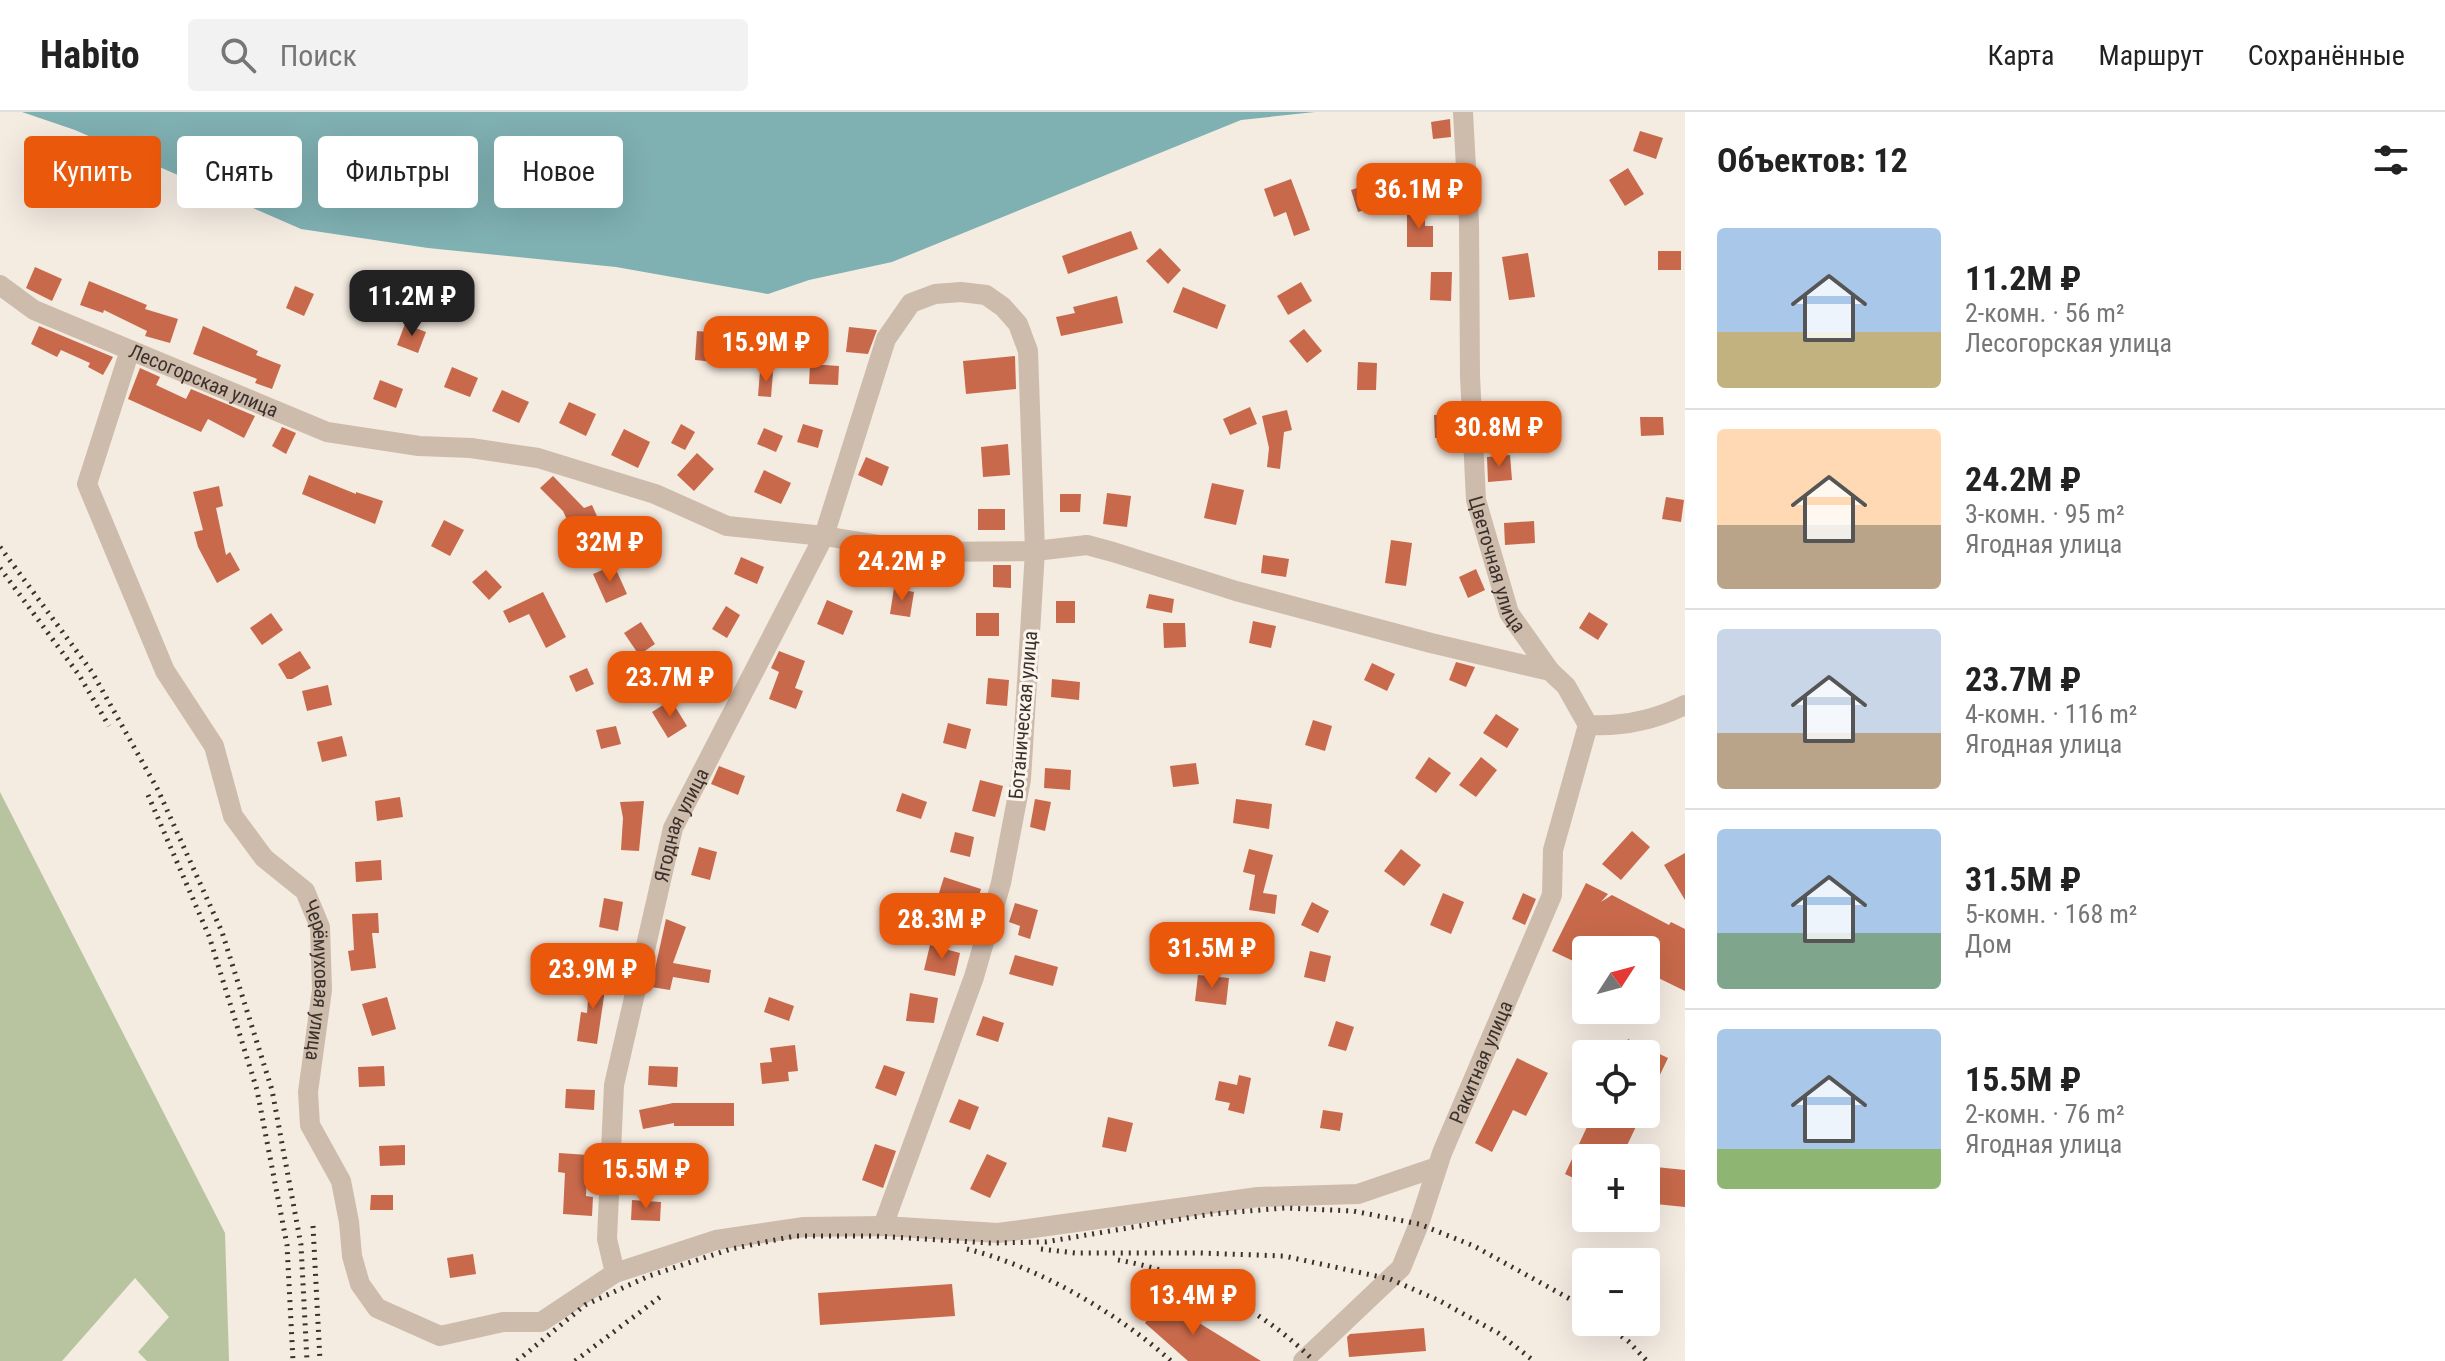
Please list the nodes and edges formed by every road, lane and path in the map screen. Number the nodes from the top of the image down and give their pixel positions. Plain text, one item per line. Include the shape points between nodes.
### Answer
1 (1463, 112) edge
2 (0, 285) edge
3 (986, 295) joint
4 (130, 350) junction
5 (824, 536) junction
6 (1035, 551) junction
7 (1550, 671) junction
8 (1685, 705) edge
9 (1588, 725) junction
10 (1437, 1167) junction
11 (883, 1226) junction
12 (615, 1273) junction
13 (1303, 1361) edge

1 - 7 street, Цветочная улица via 1476,500 1509,613
2 - 4 street, Лесогорская улица via 34,310
3 - 5 street, Ягодная улица via 935,294 911,303 895,323
3 - 6 street, Ботаническая улица via 1018,324 1028,351
4 - 5 street, Лесогорская улица via 327,432 538,458 655,494 727,526
4 - 12 street, Черёмуховая улица via 87,484 165,671 214,746 233,816 264,858 305,891 320,927 322,990 308,1092 310,1125 341,1181 360,1284 377,1308 440,1336 503,1322 541,1322
5 - 6 street, Лесогорская улица via 923,552
5 - 12 street, Ягодная улица via 673,828 614,1085 607,1239
6 - 7 street, Лесогорская улица via 1087,545 1236,591
6 - 11 street, Ботаническая улица via 1021,779 1001,883 974,977
7 - 9 street, Цветочная улица via 1566,686
8 - 9 street via 1662,717 1618,727
9 - 10 street, Ракитная улица via 1553,850 1552,895
10 - 11 street, Черёмуховая улица via 1358,1194 1258,1197 998,1233
10 - 13 street, Ракитная улица via 1401,1268
11 - 12 street, Черёмуховая улица via 804,1227 716,1240

